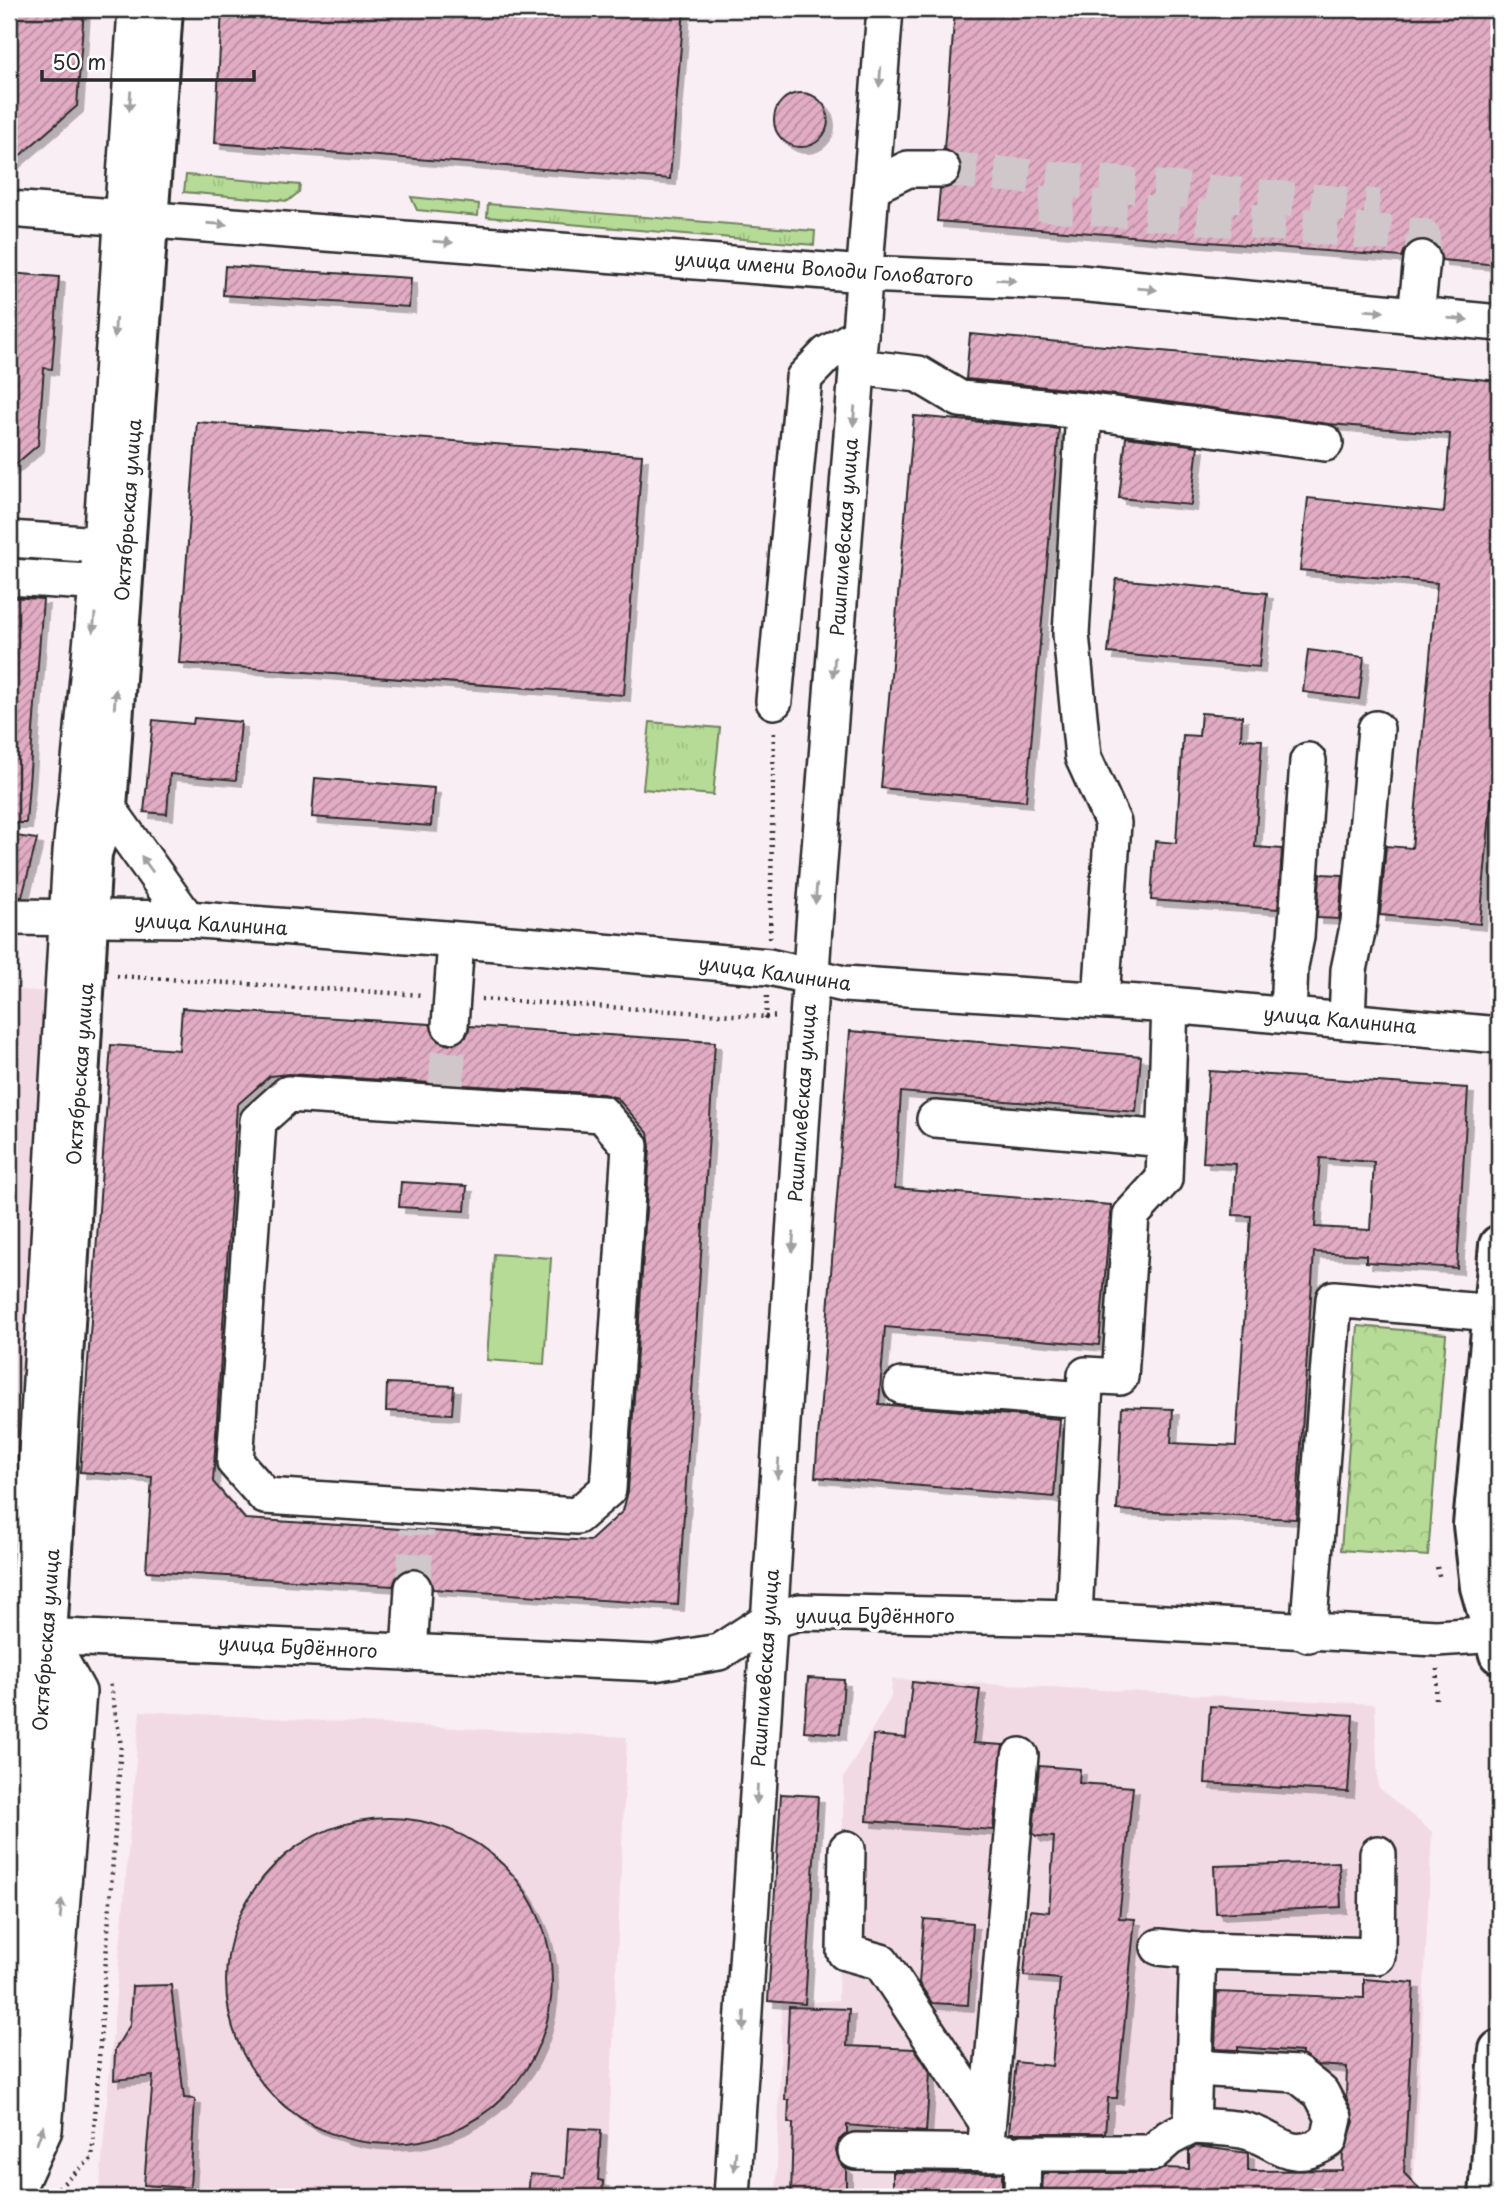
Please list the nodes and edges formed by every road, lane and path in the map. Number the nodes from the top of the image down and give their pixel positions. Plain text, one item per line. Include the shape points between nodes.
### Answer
1 (136, 9) edge
2 (163, 9) edge
3 (885, 9) edge
4 (942, 169) tunnel mouth
5 (871, 187) junction
6 (9, 209) edge
7 (136, 218) junction
8 (1422, 259) tunnel mouth
9 (865, 274) junction
10 (1416, 315) junction
11 (1499, 323) edge
12 (859, 351) junction
13 (1084, 411) junction
14 (1325, 443) dead end
15 (9, 539) edge
16 (101, 545) junction
17 (9, 577) edge
18 (111, 583) junction
19 (774, 701) joint
20 (1376, 729) dead end
21 (1308, 761) dead end
22 (107, 807) junction
23 (9, 917) edge
24 (78, 918) junction
25 (187, 919) junction
26 (456, 941) junction
27 (769, 967) junction
28 (810, 979) junction
29 (1101, 1000) junction
30 (1170, 1005) junction
31 (808, 1013) junction
32 (1289, 1015) junction
33 (1347, 1021) junction
34 (450, 1025) tunnel mouth
35 (1499, 1035) edge
36 (935, 1119) dead end
37 (1166, 1139) junction
38 (1499, 1245) edge
39 (1493, 1313) junction
40 (902, 1386) dead end
41 (1084, 1401) junction
42 (418, 1518) joint
43 (1437, 1567) dead end
44 (1440, 1579) dead end
45 (413, 1588) tunnel mouth
46 (1074, 1618) junction
47 (767, 1621) junction
48 (1308, 1633) junction
49 (27, 1635) edge
50 (93, 1638) junction
51 (1497, 1641) edge
52 (409, 1653) junction
53 (1437, 1665) dead end
54 (1436, 1699) dead end
55 (1020, 1756) dead end
56 (847, 1849) dead end
57 (1378, 1854) dead end
58 (9, 1873) edge
59 (1159, 1947) dead end
60 (1198, 1951) junction
61 (1499, 2050) edge
62 (1195, 2068) junction
63 (1192, 2126) junction
64 (986, 2138) junction
65 (9, 2141) edge
66 (856, 2151) dead end
67 (1023, 2153) junction
68 (13, 2197) edge
69 (48, 2197) edge
70 (732, 2197) edge
71 (1022, 2197) edge
72 (1489, 2197) edge

1 -> 7 street, Октябрьская улица
2 - 7 main road, Октябрьская улица
3 -> 5 street, Рашпилевская улица
4 - 5 street via 908,169
5 - 9 street, Рашпилевская улица
6 - 7 street, улица имени Володи Головатого
7 -> 9 street, улица имени Володи Головатого
7 -> 16 street, Октябрьская улица
7 - 18 main road, Октябрьская улица
8 - 10 street
9 -> 10 street, улица имени Володи Головатого via 1079,283
9 - 12 street, Рашпилевская улица
10 -> 11 street, улица имени Володи Головатого
12 - 13 street via 918,374 960,399
12 - 19 street via 827,354 804,378
12 -> 28 street, Рашпилевская улица
13 - 14 street
13 - 29 street via 1071,634 1083,757 1113,823
15 - 16 street
16 - 18 street, Октябрьская улица
17 - 18 street
22 -> 18 main road, Октябрьская улица
18 -> 24 street, Октябрьская улица
19 - 27 path
20 - 33 street
21 - 32 street
22 - 24 main road, Октябрьская улица
25 -> 22 street
23 - 24 street, улица Калинина
24 - 25 street, улица Калинина
24 - 49 main road, Октябрьская улица
25 - 26 street, улица Калинина
26 - 27 street, улица Калинина
26 - 34 street
27 - 28 street, улица Калинина
27 - 31 path via 766,1017
28 - 29 street, улица Калинина
28 - 31 street, Рашпилевская улица
29 - 30 street, улица Калинина
30 - 32 street, улица Калинина
30 - 37 street
31 -> 47 street, Рашпилевская улица
32 - 33 street, улица Калинина
33 - 35 street, улица Калинина
36 - 37 street
37 - 41 street via 1164,1179 1131,1215 1120,1377 1086,1375
38 - 39 main road
39 - 48 street via 1334,1299
39 - 51 main road via 1473,1525 1480,1587
40 - 41 street
41 - 46 street
42 - 42 street via 578,1516 608,1489 630,1146 602,1114 446,1096 288,1094 258,1121 235,1462 265,1496
43 - 44 path
45 - 52 street
46 - 47 street, улица Будённого via 800,1612
46 - 48 street, улица Будённого
47 - 52 street, улица Будённого via 719,1652 654,1663
47 -> 70 street, Рашпилевская улица
48 - 51 street, улица Будённого
49 - 50 street, улица Будённого
49 - 58 street, Октябрьская улица
49 - 65 main road, Октябрьская улица
68 -> 49 street via 44,2130 78,1692
50 - 52 street, улица Будённого
50 - 69 path via 114,1694 121,1745 92,2158
53 - 54 path
55 - 64 street
56 - 64 street via 845,1952 881,1962
57 - 60 street via 1377,1956
59 - 60 street
60 - 62 street
61 - 72 main road
62 - 63 street
62 - 63 street via 1297,2074 1321,2093 1334,2118 1329,2140 1315,2150 1284,2151 1244,2130
63 - 67 street via 1152,2153
64 - 66 street
64 - 67 street
67 - 71 street

